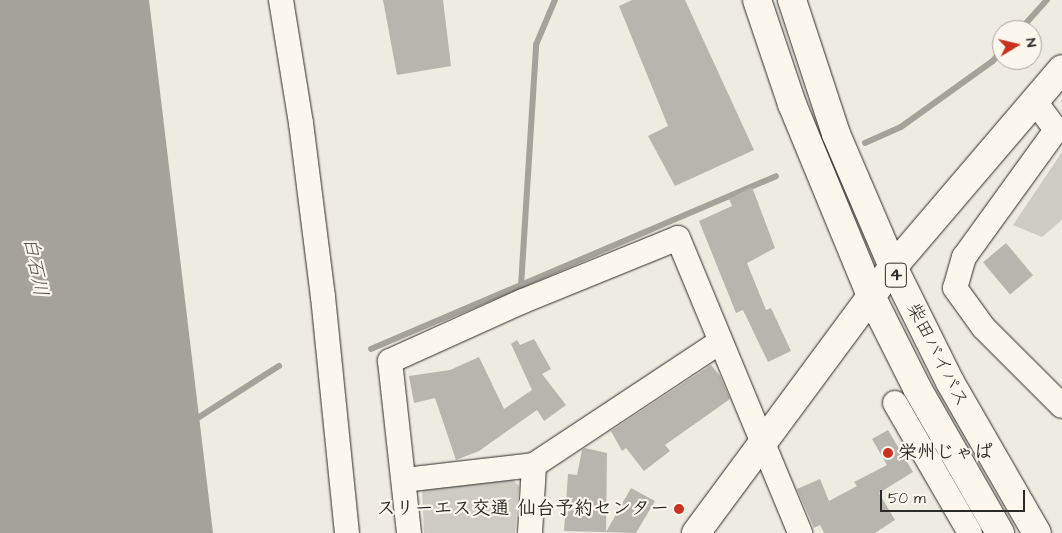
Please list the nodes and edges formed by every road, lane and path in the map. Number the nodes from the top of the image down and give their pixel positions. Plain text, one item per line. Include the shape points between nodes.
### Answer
1 (281, 0) edge
2 (757, 0) edge
3 (792, 0) edge
4 (1062, 69) edge
5 (1036, 103) junction
6 (892, 267) junction
7 (872, 298) junction
8 (720, 342) junction
9 (895, 403) dead end
10 (1062, 406) edge
11 (760, 442) junction
12 (534, 465) junction
13 (404, 480) junction
14 (973, 522) edge
15 (347, 533) edge
16 (409, 533) edge
17 (530, 533) edge
18 (696, 533) edge
19 (800, 533) edge
20 (1000, 533) edge
21 (1037, 533) edge

1 - 15 street via 324,297
2 - 7 main road, 柴田バイパス / 4 via 792,104
3 - 6 main road, 柴田バイパス / 4 via 836,134
4 - 5 main road
5 - 6 main road
5 - 10 street via 1056,130 964,257 955,288 984,328
6 - 7 main road
6 - 21 main road, 柴田バイパス / 4 via 950,382
7 - 11 main road
7 - 14 main road, 柴田バイパス / 4 via 917,388
8 - 11 street
8 - 12 street
8 - 13 street via 678,238 523,301 390,361
9 - 14 street
11 - 18 main road
11 - 19 street
12 - 13 street
12 - 17 street
13 - 16 street
14 - 20 main road, 柴田バイパス / 4

